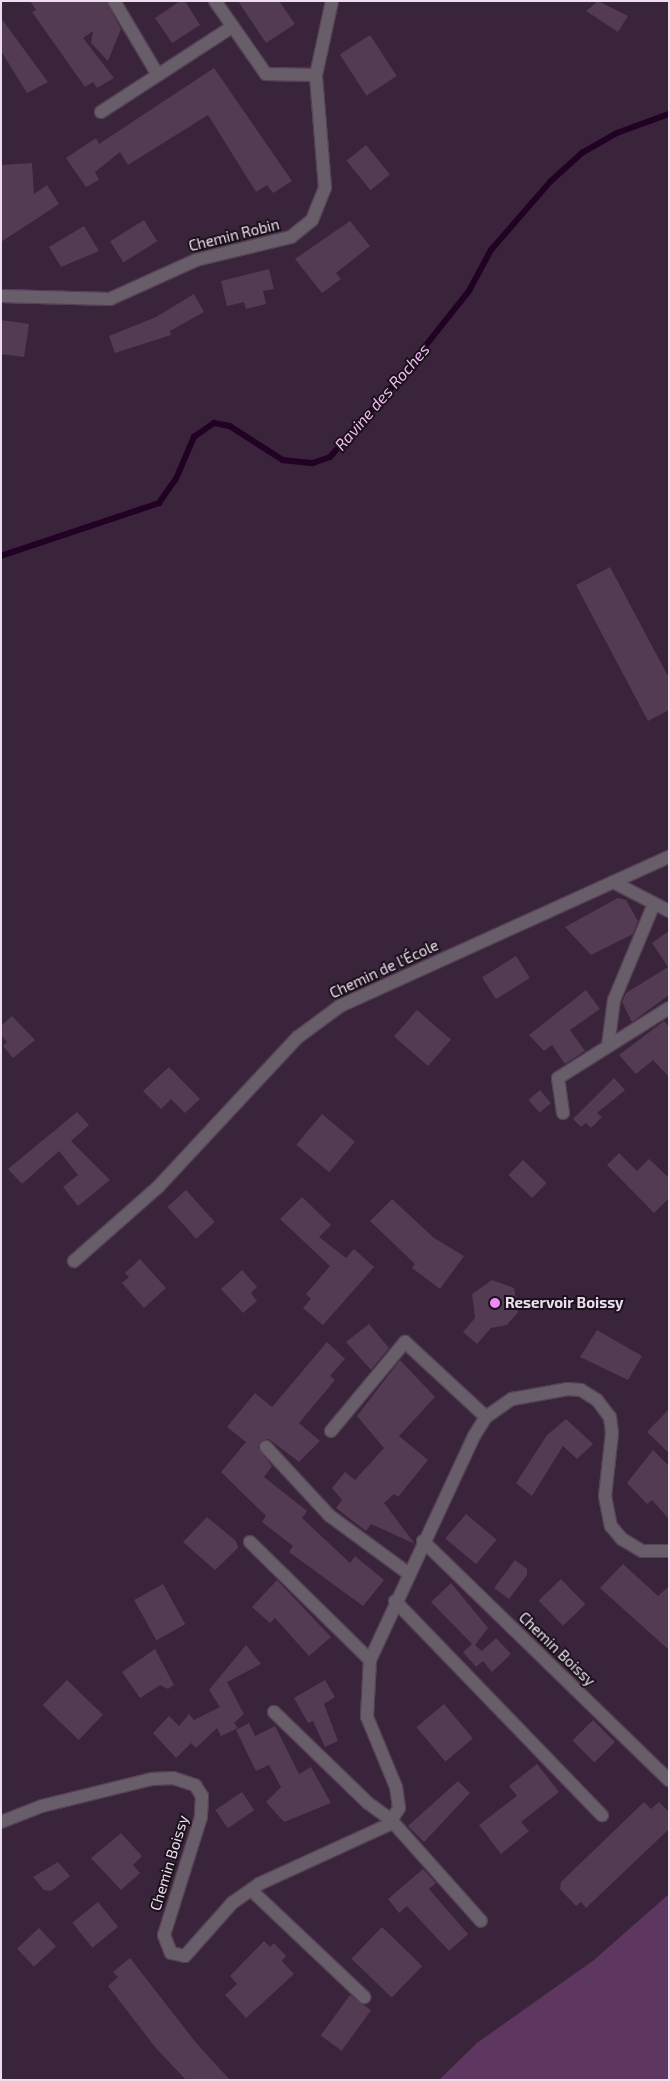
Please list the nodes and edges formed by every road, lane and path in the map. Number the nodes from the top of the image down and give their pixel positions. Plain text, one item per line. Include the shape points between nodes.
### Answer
1 (114, 1) edge
2 (215, 1) edge
3 (332, 1) edge
4 (232, 27) junction
5 (158, 75) junction
6 (316, 75) junction
7 (101, 112) dead end
8 (1, 296) edge
9 (669, 857) edge
10 (614, 882) junction
11 (654, 904) junction
12 (669, 911) edge
13 (669, 1008) edge
14 (608, 1046) junction
15 (563, 1113) dead end
16 (74, 1261) dead end
17 (486, 1417) junction
18 (331, 1431) dead end
19 (266, 1447) dead end
20 (423, 1541) junction
21 (250, 1542) dead end
22 (666, 1555) edge
23 (408, 1573) junction
24 (395, 1601) junction
25 (370, 1660) junction
26 (274, 1712) dead end
27 (669, 1780) edge
28 (602, 1815) dead end
29 (391, 1820) junction
30 (1, 1822) edge
31 (251, 1890) junction
32 (481, 1921) dead end
33 (364, 1997) dead end

1 - 5 street
2 - 4 street
3 - 6 street, Chemin Robin
4 - 5 street
4 - 6 street via 266,74
5 - 7 street
6 - 8 street, Chemin Robin via 325,188 312,220 291,237 196,260 110,299
9 - 10 street, Chemin de l'École
10 - 11 street
10 - 16 street, Chemin de l'École via 340,1006 298,1037 158,1187
11 - 12 street
11 - 14 street via 614,1000
13 - 14 street
14 - 15 street via 558,1078
17 - 18 street via 405,1342
17 - 20 street
17 - 22 street via 529,1393 581,1390 597,1400 610,1417 612,1433 605,1496 611,1526 622,1539 642,1551
19 - 23 street via 330,1516
20 - 23 street
20 - 27 street, Chemin Boissy
21 - 25 street
23 - 24 street
24 - 25 street
24 - 28 street
25 - 29 street via 367,1717 375,1744 396,1787 399,1808
26 - 29 street
29 - 31 street, Chemin Boissy via 367,1838 309,1859
29 - 32 street
30 - 31 street, Chemin Boissy via 42,1806 152,1779 186,1780 200,1789 201,1817 166,1928 165,1943 172,1953 185,1956 192,1952 210,1926
31 - 33 street

